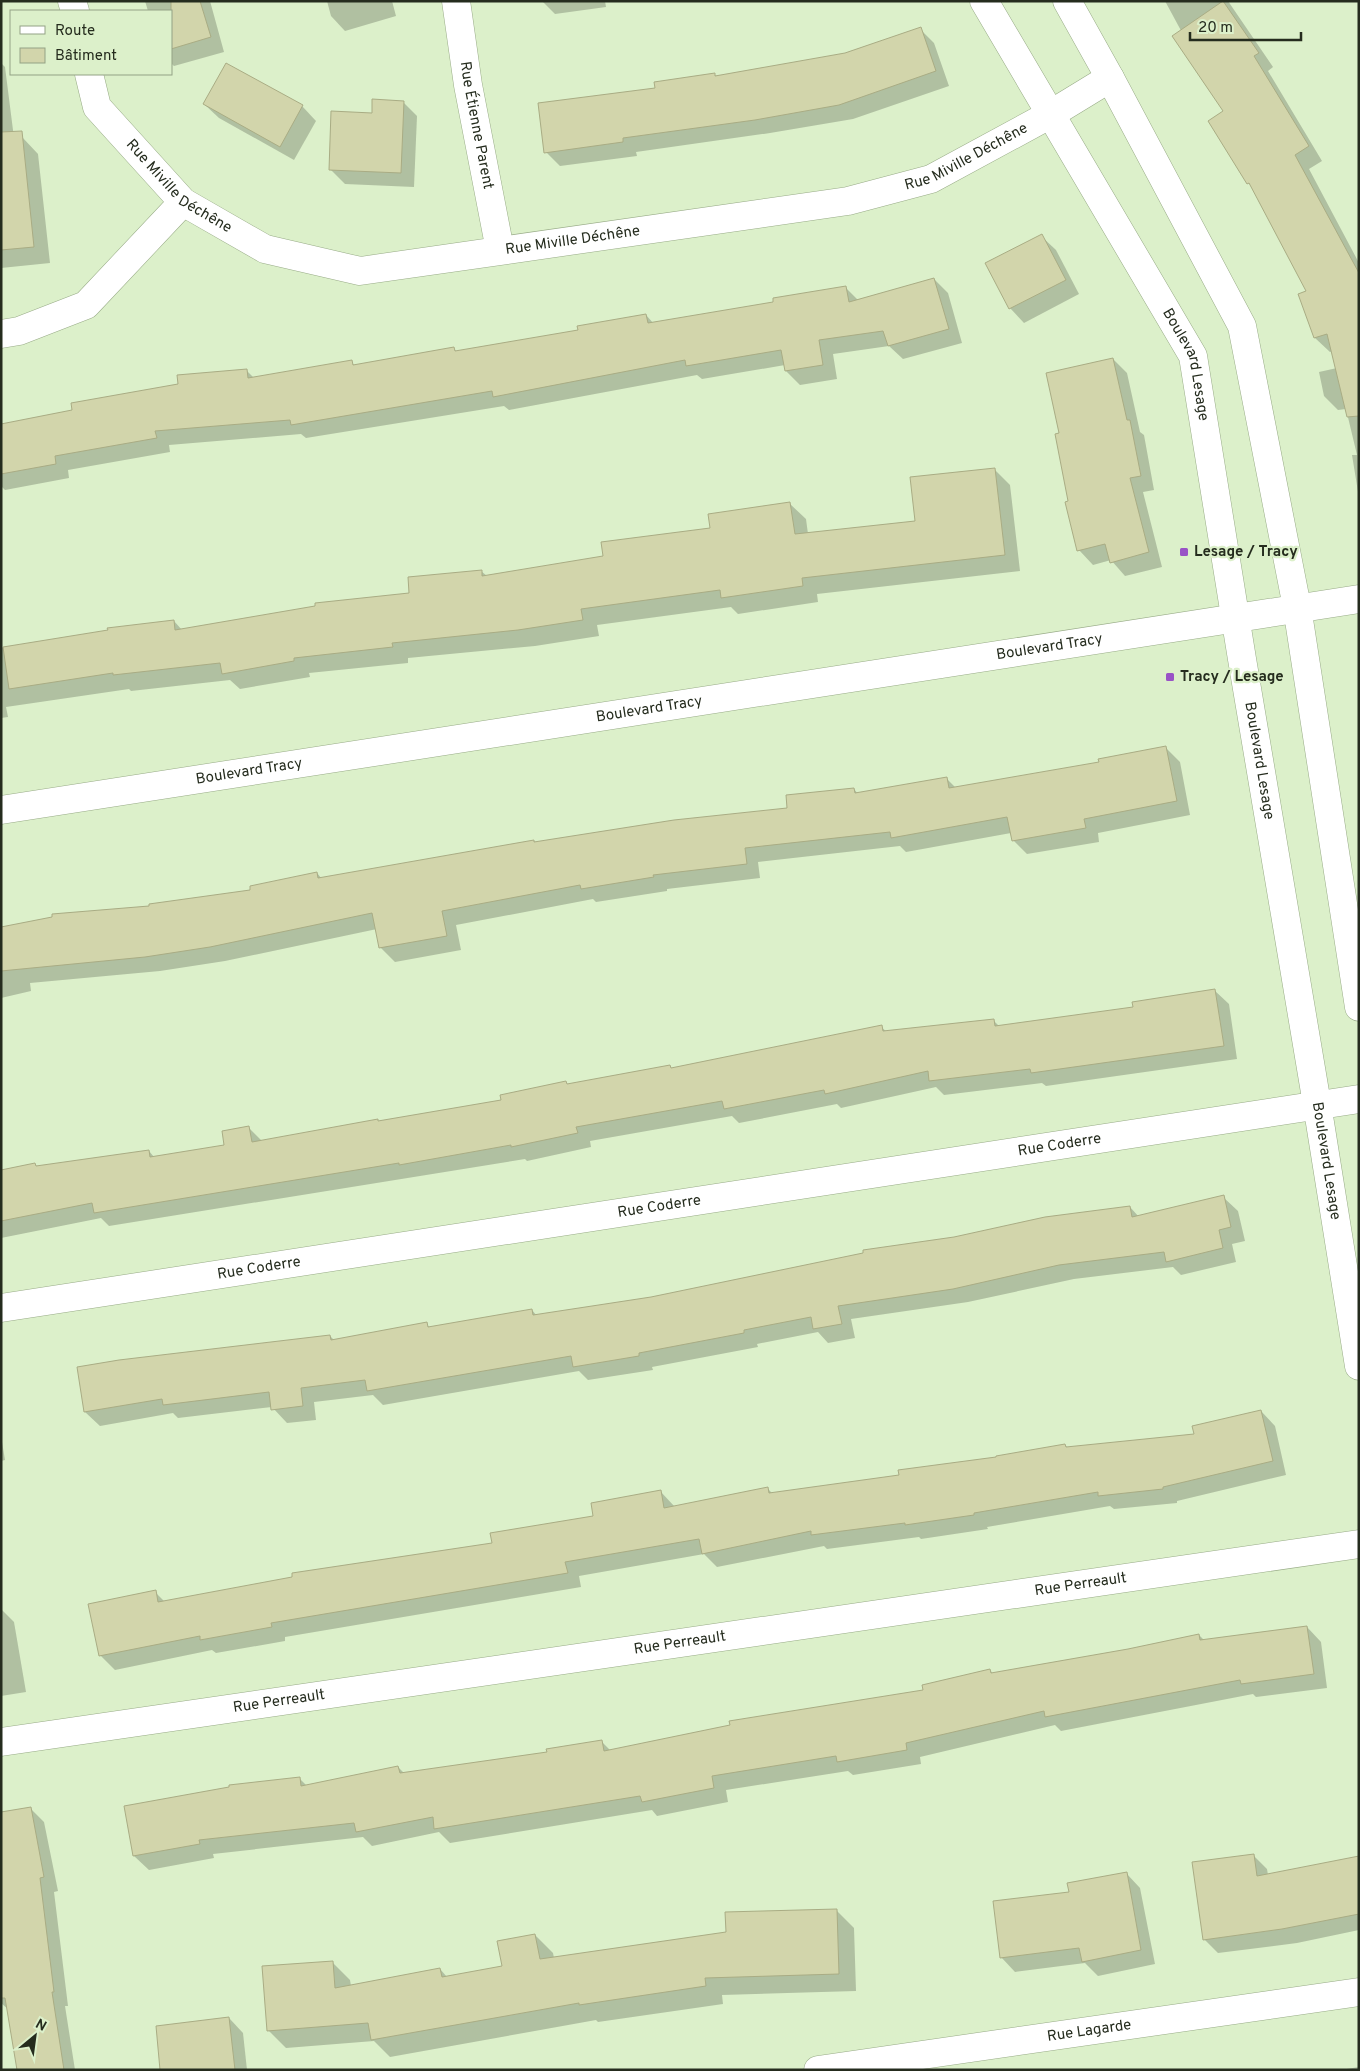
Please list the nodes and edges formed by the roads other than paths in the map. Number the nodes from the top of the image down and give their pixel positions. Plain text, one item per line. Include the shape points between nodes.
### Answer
1 (456, 1) edge
2 (984, 1) edge
3 (1067, 1) edge
4 (89, 75) edge
5 (1110, 78) junction
6 (1051, 114) junction
7 (183, 202) junction
8 (500, 250) junction
9 (1, 334) edge
10 (1359, 599) edge
11 (1297, 608) junction
12 (1235, 617) junction
13 (1, 810) edge
14 (1359, 1008) edge
15 (1359, 1099) edge
16 (1318, 1104) junction
17 (1, 1308) edge
18 (1359, 1366) edge
19 (1359, 1544) edge
20 (1, 1742) edge
21 (1359, 1992) edge
22 (818, 2070) edge

1 - 8 street, Rue Étienne Parent via 468,85
2 - 6 street, Boulevard Lesage
3 - 5 street
4 - 7 street, Rue Miville Déchêne via 97,108
5 - 6 street, Rue Miville Déchêne
5 - 11 street via 1242,326
6 - 8 street, Rue Miville Déchêne via 931,179 848,201
6 - 12 street, Boulevard Lesage via 1193,356
7 - 8 street, Rue Miville Déchêne via 265,249 360,272
7 - 9 street via 86,305 19,331
10 - 11 street, Boulevard Tracy
11 - 12 street, Boulevard Tracy
11 - 14 street
12 - 13 street, Boulevard Tracy
12 - 16 street, Boulevard Lesage
15 - 16 street, Rue Coderre
16 - 17 street, Rue Coderre
16 - 18 street, Boulevard Lesage
19 - 20 street, Rue Perreault
21 - 22 street, Rue Lagarde

